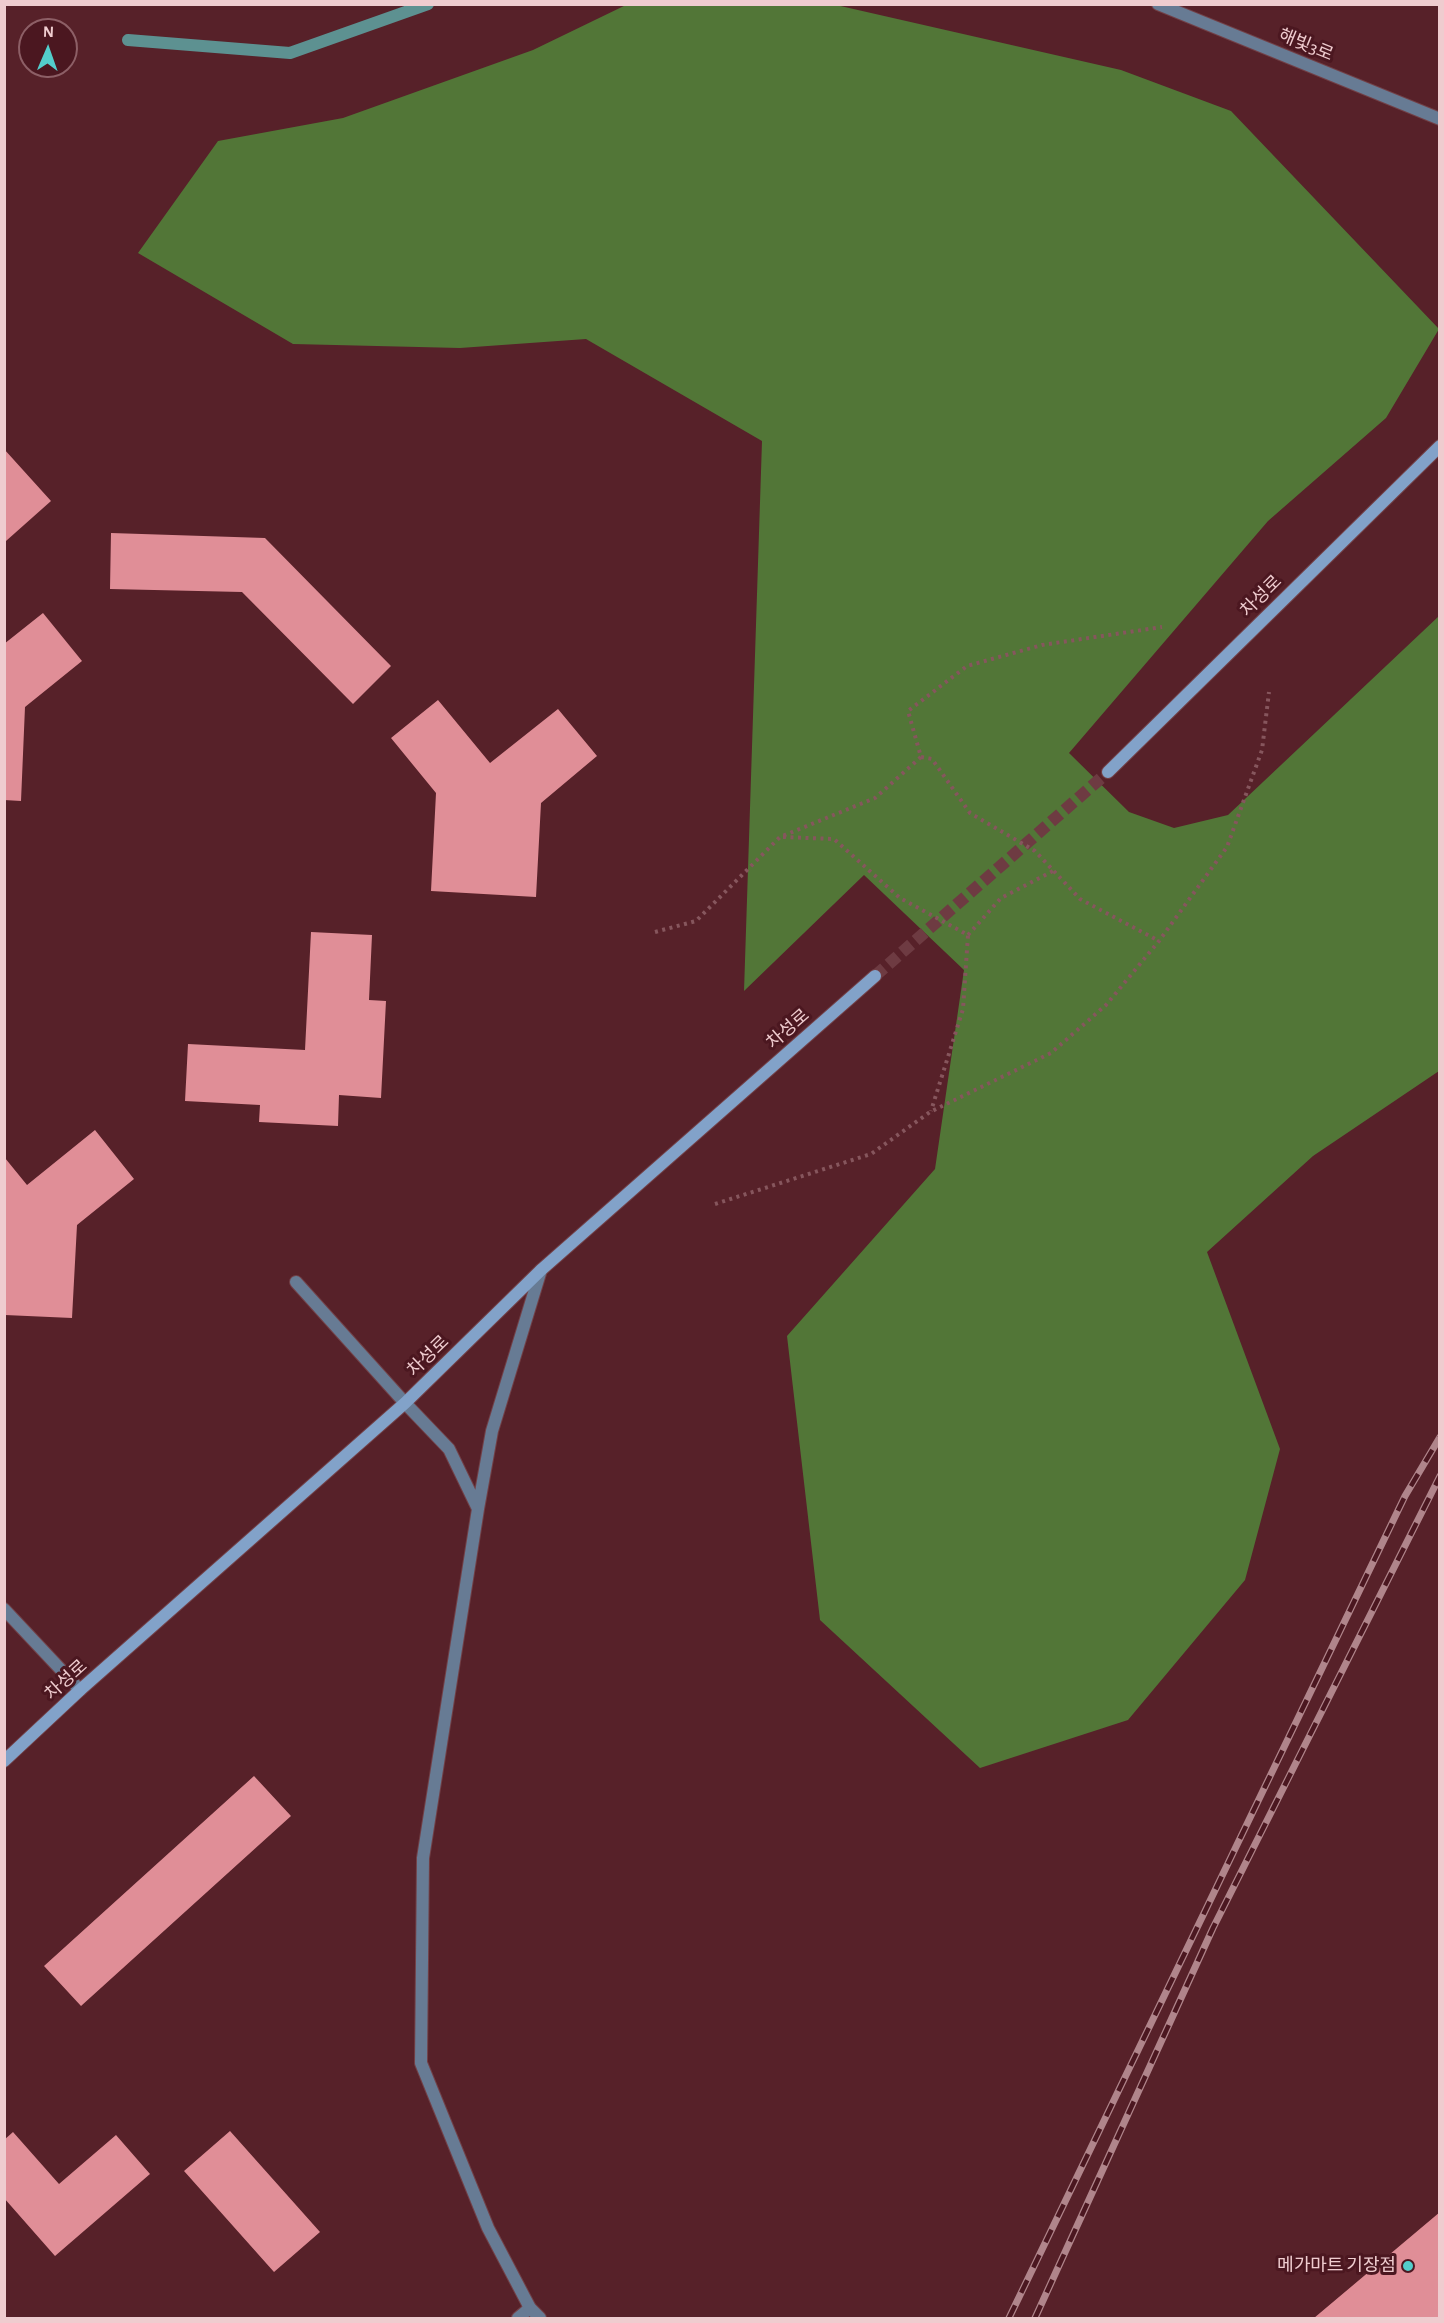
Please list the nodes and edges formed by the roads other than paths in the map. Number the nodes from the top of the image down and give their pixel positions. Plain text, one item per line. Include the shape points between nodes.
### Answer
1 (1158, 4) edge
2 (1440, 119) edge
3 (1440, 446) edge
4 (1108, 772) tunnel mouth
5 (875, 976) tunnel mouth
6 (541, 1270) junction
7 (296, 1282) dead end
8 (405, 1403) junction
9 (478, 1509) junction
10 (4, 1609) edge
11 (80, 1690) junction
12 (4, 1761) edge
13 (530, 2308) junction
14 (518, 2319) edge
15 (540, 2319) edge

1 - 2 street, 해빛3로
3 - 4 main road, 차성로
5 - 6 main road, 차성로
6 - 8 main road, 차성로
6 - 9 street via 492,1431
7 - 8 street
8 - 9 street via 448,1449
8 - 11 main road, 차성로
9 - 13 street via 423,1858 421,2063 488,2228
10 - 11 street
11 - 12 main road, 차성로
13 - 14 street
13 - 15 street

